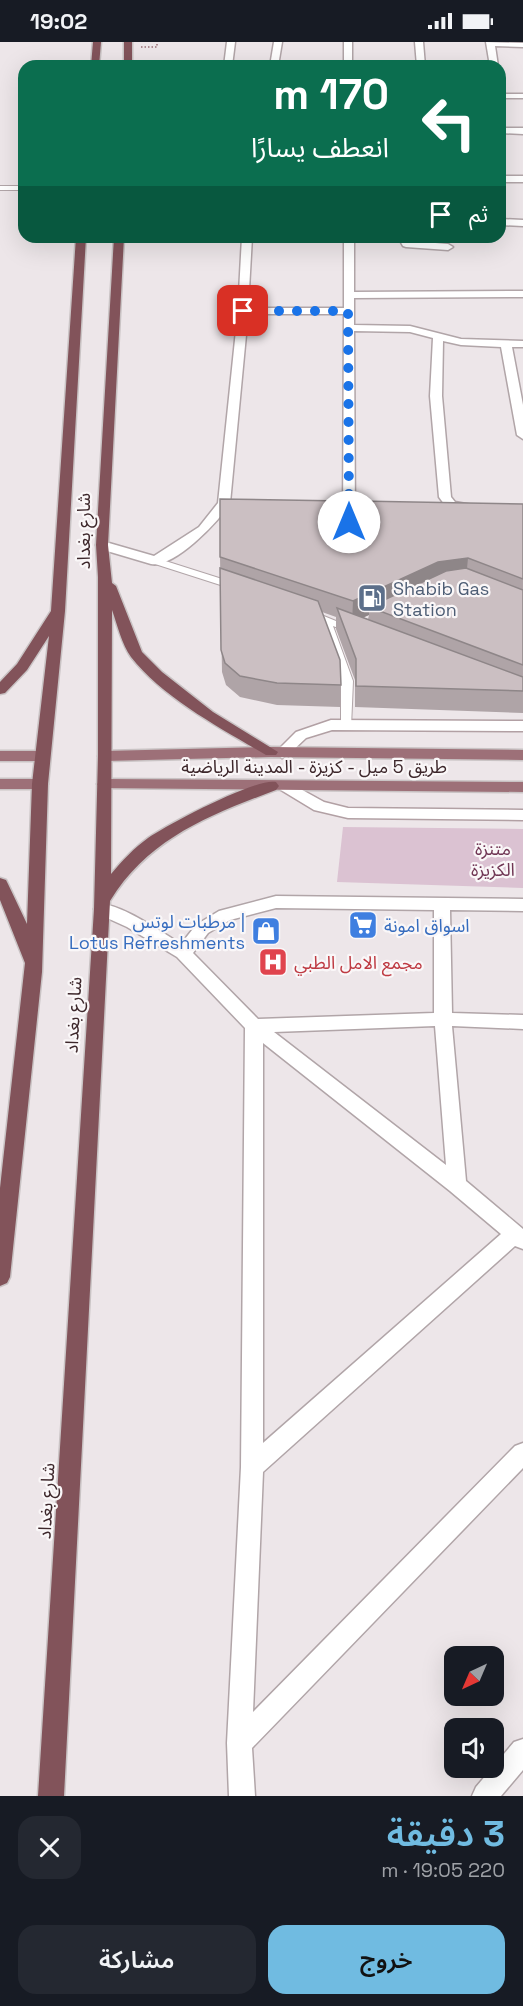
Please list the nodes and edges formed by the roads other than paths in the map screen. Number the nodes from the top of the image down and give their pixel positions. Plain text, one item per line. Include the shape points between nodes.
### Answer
1 (97, 42) edge
2 (128, 42) edge
3 (231, 42) edge
4 (278, 42) edge
5 (348, 42) edge
6 (419, 42) edge
7 (490, 43) edge
8 (523, 45) edge
9 (96, 60) edge
10 (128, 60) edge
11 (229, 60) edge
12 (275, 60) edge
13 (348, 60) edge
14 (420, 60) edge
15 (493, 60) edge
16 (506, 95) edge
17 (523, 96) edge
18 (506, 131) edge
19 (523, 132) edge
20 (506, 179) edge
21 (523, 179) edge
22 (0, 188) edge
23 (18, 188) edge
24 (506, 222) edge
25 (523, 223) edge
26 (81, 243) edge
27 (119, 243) edge
28 (247, 243) edge
29 (349, 243) edge
30 (406, 243) edge
31 (448, 247) dead end
32 (523, 294) edge
33 (348, 295) junction
34 (243, 311) junction
35 (348, 311) junction
36 (348, 328) junction
37 (438, 337) junction
38 (506, 344) junction
39 (523, 344) edge
40 (518, 396) edge
41 (523, 435) edge
42 (477, 508) edge
43 (349, 522) edge
44 (102, 545) junction
45 (156, 561) junction
46 (105, 577) junction
47 (246, 590) edge
48 (301, 610) edge
49 (58, 611) junction
50 (323, 618) junction
51 (358, 630) edge
52 (0, 690) edge
53 (347, 724) junction
54 (523, 726) edge
55 (277, 753) junction
56 (523, 755) edge
57 (0, 756) edge
58 (43, 756) junction
59 (105, 756) junction
60 (0, 784) edge
61 (40, 784) junction
62 (105, 784) junction
63 (278, 786) junction
64 (523, 787) edge
65 (523, 815) edge
66 (0, 884) edge
67 (442, 904) junction
68 (102, 905) junction
69 (523, 905) edge
70 (183, 953) junction
71 (33, 972) junction
72 (443, 1019) junction
73 (523, 1022) edge
74 (254, 1026) junction
75 (457, 1185) junction
76 (518, 1238) edge
77 (0, 1277) edge
78 (523, 1453) edge
79 (252, 1467) junction
80 (239, 1743) junction
81 (523, 1751) edge
82 (51, 1796) edge
83 (242, 1796) edge
84 (485, 1796) edge

1 - 9 highway
2 - 10 highway
3 - 11 street
4 - 12 street
5 - 13 street
6 - 14 street
7 - 8 street
7 - 15 street
16 - 17 street
18 - 19 street
20 - 21 street
22 - 23 lane
24 - 25 street
26 - 49 highway, شارع بغداد
27 - 44 highway, شارع بغداد
28 - 34 street
29 - 33 street
30 - 31 street
32 - 33 street
33 - 35 street
34 - 35 street
34 - 45 street via 224,503 199,534
35 - 36 street
36 - 37 street via 410,329
36 - 43 street
37 - 38 street
37 - 42 street via 435,396 445,497 455,506
38 - 39 street
38 - 40 street
40 - 41 street
44 - 45 street
44 - 46 highway, شارع بغداد
45 - 47 lane
46 - 55 highway via 136,654 208,715
46 - 59 highway, شارع بغداد
48 - 50 lane
49 - 52 highway via 22,667
49 - 58 highway, شارع بغداد
50 - 51 lane
50 - 53 lane via 347,681
53 - 54 street
53 - 55 street via 308,732
55 - 56 main road, طريق 5 ميل - كزيزة - المدينة الرياضية
55 - 59 main road, طريق 5 ميل - كزيزة - المدينة الرياضية
57 - 58 main road
58 - 61 highway, شارع بغداد
59 - 62 highway, شارع بغداد
60 - 61 main road
61 - 71 highway, شارع بغداد
62 - 63 main road, طريق 5 ميل - كزيزة - المدينة الرياضية
62 - 68 highway, شارع بغداد
63 - 64 main road, طريق 5 ميل - كزيزة - المدينة الرياضية
63 - 65 street via 313,803 348,813
63 - 68 highway via 201,814 158,838 118,875
66 - 71 highway via 15,914
67 - 69 street
67 - 70 street via 294,902 252,907 225,915 202,928
67 - 72 street
68 - 70 street
68 - 82 highway, شارع بغداد
70 - 74 street
71 - 77 highway, شارع بغداد
72 - 73 street
72 - 74 street
72 - 75 street
74 - 75 street
74 - 79 street
75 - 76 street
76 - 79 street
78 - 80 street
79 - 80 street
80 - 83 street
81 - 84 street

